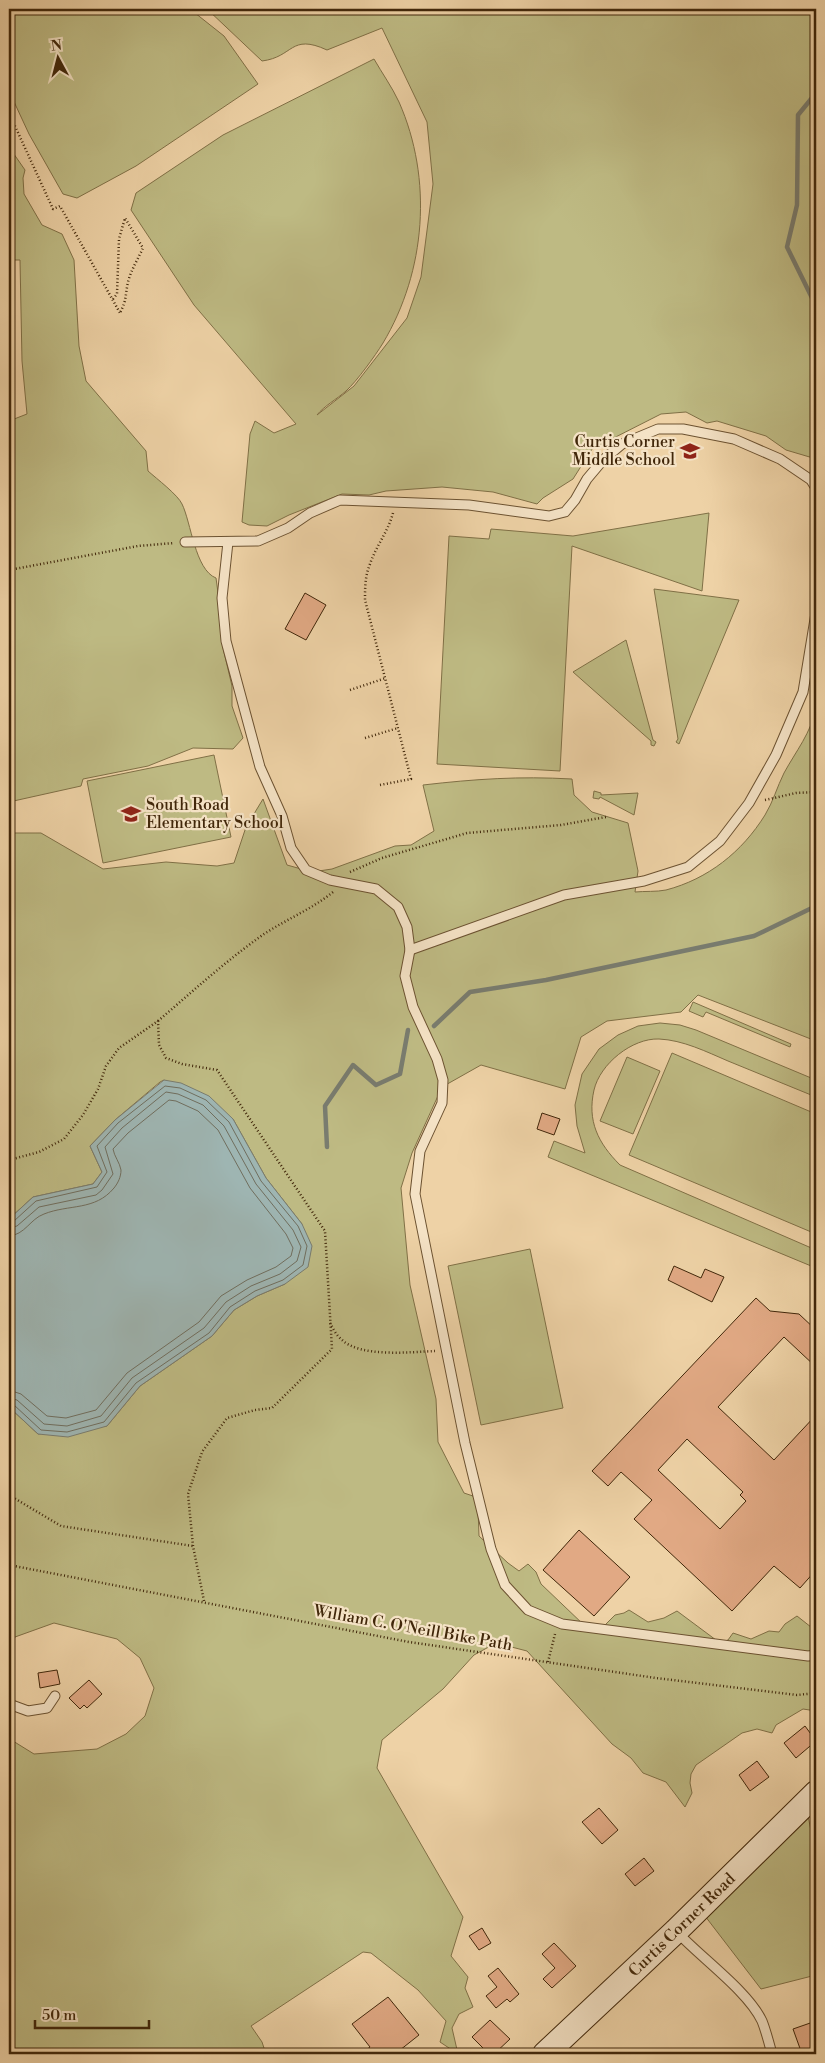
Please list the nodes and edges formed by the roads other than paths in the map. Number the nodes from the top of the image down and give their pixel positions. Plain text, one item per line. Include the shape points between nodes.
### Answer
1 (816, 488) edge
2 (185, 542) road end
3 (228, 542) junction
4 (816, 613) edge
5 (410, 950) junction
6 (816, 1655) edge
7 (55, 1696) dead end
8 (9, 1704) edge
9 (816, 1793) edge
10 (676, 1931) junction
11 (545, 2054) edge
12 (772, 2054) edge

1 - 3 lane via 812,480 780,459 734,439 683,429 658,429 622,444 603,460 565,512 549,516 469,505 340,500 258,541
2 - 3 lane
3 - 5 lane via 222,598 226,641 260,767 282,816 291,848 306,870 376,889 398,907
4 - 5 lane via 802,692 776,755 749,803 720,841 688,867 644,881 564,895
5 - 6 lane via 406,976 413,1007 443,1080 442,1103 420,1151 415,1194 465,1443 491,1549 504,1585 528,1610 558,1622
7 - 8 lane via 47,1708 38,1710 28,1711
9 - 10 street, Curtis Corner Road
10 - 11 street, Curtis Corner Road
10 - 12 lane via 756,2012

